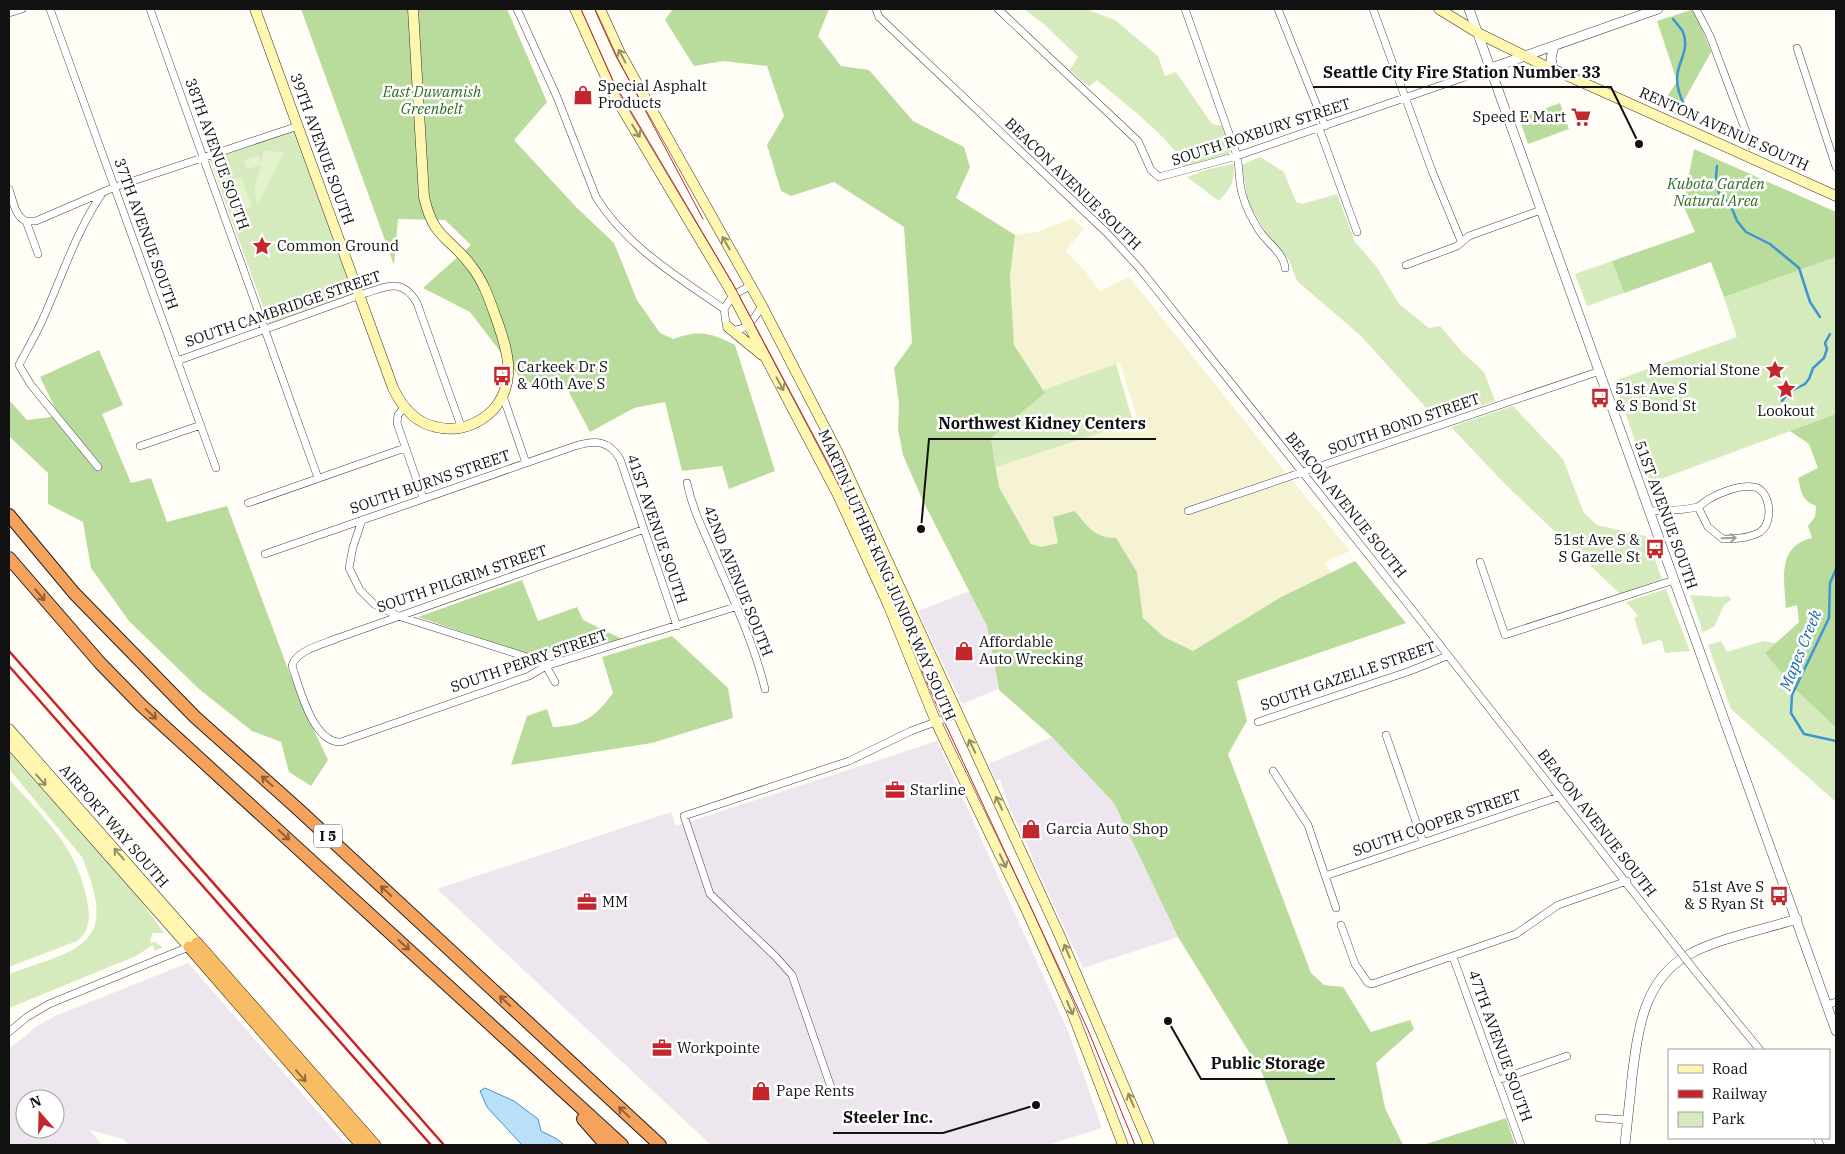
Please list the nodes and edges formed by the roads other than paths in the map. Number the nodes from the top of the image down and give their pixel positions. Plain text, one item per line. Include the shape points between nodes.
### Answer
1 (22, 9) edge
2 (50, 9) edge
3 (150, 9) edge
4 (255, 9) edge
5 (413, 9) edge
6 (516, 9) edge
7 (575, 9) edge
8 (600, 9) edge
9 (876, 9) edge
10 (998, 9) edge
11 (1185, 9) edge
12 (1278, 9) edge
13 (1373, 9) edge
14 (1439, 9) edge
15 (1469, 9) edge
16 (1658, 9) edge
17 (1696, 9) edge
18 (9, 13) edge
19 (1478, 34) junction
20 (1554, 46) junction
21 (1798, 48) dead end
22 (1525, 56) junction
23 (1491, 68) junction
24 (1553, 69) junction
25 (1406, 98) junction
26 (298, 126) junction
27 (1322, 127) junction
28 (1750, 145) dead end
29 (1237, 156) junction
30 (203, 158) junction
31 (1836, 167) edge
32 (115, 187) junction
33 (9, 189) edge
34 (102, 192) junction
35 (1836, 196) edge
36 (1541, 210) junction
37 (26, 221) junction
38 (1357, 232) dead end
39 (1461, 241) junction
40 (38, 254) dead end
41 (1406, 265) dead end
42 (1285, 268) dead end
43 (750, 286) junction
44 (359, 296) junction
45 (733, 296) junction
46 (762, 306) junction
47 (724, 309) junction
48 (749, 325) junction
49 (728, 327) junction
50 (265, 330) junction
51 (768, 360) junction
52 (177, 361) junction
53 (1600, 371) junction
54 (503, 396) junction
55 (404, 407) junction
56 (201, 425) junction
57 (462, 429) junction
58 (606, 444) joint
59 (140, 446) dead end
60 (405, 448) junction
61 (526, 463) junction
62 (98, 467) dead end
63 (216, 468) dead end
64 (1303, 472) junction
65 (318, 478) junction
66 (688, 483) dead end
67 (423, 498) junction
68 (248, 503) dead end
69 (1698, 507) junction
70 (1188, 511) dead end
71 (1650, 511) junction
72 (9, 514) edge
73 (362, 520) junction
74 (642, 530) junction
75 (264, 554) dead end
76 (9, 558) edge
77 (1480, 562) dead end
78 (1674, 580) junction
79 (735, 608) junction
80 (398, 616) junction
81 (677, 626) junction
82 (1447, 656) junction
83 (546, 666) junction
84 (554, 682) dead end
85 (765, 689) dead end
86 (957, 714) junction
87 (936, 722) junction
88 (1258, 722) dead end
89 (9, 729) edge
90 (1386, 735) dead end
91 (332, 742) joint
92 (9, 743) edge
93 (1273, 771) dead end
94 (1558, 797) junction
95 (1423, 842) junction
96 (1325, 876) junction
97 (1626, 881) junction
98 (1336, 908) dead end
99 (1797, 919) junction
100 (1341, 924) dead end
101 (193, 945) junction
102 (1453, 957) junction
103 (1832, 1004) edge
104 (1836, 1031) edge
105 (9, 1032) edge
106 (1759, 1049) edge
107 (1566, 1056) dead end
108 (531, 1061) junction
109 (1498, 1080) junction
110 (833, 1093) dead end
111 (1599, 1118) dead end
112 (1627, 1120) junction
113 (361, 1145) edge
114 (375, 1145) edge
115 (606, 1145) edge
116 (622, 1145) edge
117 (660, 1145) edge
118 (1123, 1145) edge
119 (1149, 1145) edge
120 (1521, 1145) edge
121 (1625, 1145) edge

1 - 18 street
2 - 32 street, 37TH AVENUE SOUTH
3 - 30 street, 38TH AVENUE SOUTH
4 - 26 main road, 39TH AVENUE SOUTH
5 - 54 main road via 426,208 434,228 465,258 487,294 508,357 509,376
6 - 47 street via 604,210 660,264
7 -> 45 main road, MARTIN LUTHER KING JUNIOR WAY SOUTH via 614,95
43 -> 8 main road, MARTIN LUTHER KING JUNIOR WAY SOUTH via 620,52
9 - 64 street, BEACON AVENUE SOUTH via 879,17 1118,244
10 - 29 street, SOUTH ROXBURY STREET via 1138,141 1155,176 1164,178
11 - 29 street
12 - 27 street
13 - 25 street
14 - 19 main road, RENTON AVENUE SOUTH
15 - 19 street, 51ST AVENUE SOUTH
16 - 20 street, SOUTH ROXBURY STREET
17 - 28 street via 1710,36
19 - 22 main road, RENTON AVENUE SOUTH
19 - 23 street, 51ST AVENUE SOUTH
20 - 22 street, SOUTH ROXBURY STREET
20 - 24 street
21 - 31 street
22 - 23 street, SOUTH ROXBURY STREET
22 - 24 main road, RENTON AVENUE SOUTH
23 - 25 street, SOUTH ROXBURY STREET
23 - 36 street, 51ST AVENUE SOUTH
24 - 35 main road, RENTON AVENUE SOUTH
25 - 27 street, SOUTH ROXBURY STREET
25 - 39 street
26 - 30 street
26 - 44 main road, 39TH AVENUE SOUTH
27 - 29 street, SOUTH ROXBURY STREET
27 - 38 street
29 - 42 street via 1245,204 1258,229 1283,260
30 - 32 street
30 - 50 street, 38TH AVENUE SOUTH
32 - 34 street
32 - 52 street, 37TH AVENUE SOUTH
33 - 37 street via 18,214
34 - 37 street via 36,221
34 - 62 street via 64,264 43,319 19,365 31,385
36 - 39 street
36 - 53 street, 51ST AVENUE SOUTH
37 - 40 street
39 - 41 street via 1457,246
43 - 45 street
43 - 46 main road, MARTIN LUTHER KING JUNIOR WAY SOUTH
44 - 50 street, SOUTH CAMBRIDGE STREET
44 - 55 main road, 39TH AVENUE SOUTH via 380,356
44 - 57 street, SOUTH CAMBRIDGE STREET via 386,286 399,286 410,292 417,303
45 - 47 street
45 - 48 main road, MARTIN LUTHER KING JUNIOR WAY SOUTH
46 - 48 street
46 - 86 main road, MARTIN LUTHER KING JUNIOR WAY SOUTH via 842,462
47 - 49 street
48 - 49 street via 737,330
48 - 51 main road, MARTIN LUTHER KING JUNIOR WAY SOUTH
49 - 51 main road
50 - 52 street, SOUTH CAMBRIDGE STREET
50 - 65 street, 38TH AVENUE SOUTH
51 -> 87 main road, MARTIN LUTHER KING JUNIOR WAY SOUTH via 838,494
52 - 56 street, 37TH AVENUE SOUTH
53 - 64 street, SOUTH BOND STREET
53 - 71 street, 51ST AVENUE SOUTH
54 - 57 main road via 482,419
54 - 61 street
55 - 57 main road via 430,426
55 - 60 street via 396,420
56 - 59 street
56 - 63 street, 37TH AVENUE SOUTH
58 - 61 street, SOUTH BURNS STREET via 583,444
58 - 74 street, 41ST AVENUE SOUTH via 620,459
60 - 65 street
60 - 67 street
61 - 67 street, SOUTH BURNS STREET
64 - 70 street, SOUTH BOND STREET
64 - 82 street, BEACON AVENUE SOUTH
65 - 68 street
66 - 79 street, 42ND AVENUE SOUTH via 699,526
67 - 73 street, SOUTH BURNS STREET
69 -> 69 street via 1708,528 1723,539 1760,532 1770,517 1766,499 1756,488 1728,491
69 - 71 street
71 - 78 street, 51ST AVENUE SOUTH
117 -> 72 highway, I 5 via 195,717 74,592
73 - 75 street, SOUTH BURNS STREET
73 - 80 street via 350,556 351,574 365,597
74 - 80 street, SOUTH PILGRIM STREET
74 - 81 street, 41ST AVENUE SOUTH
76 -> 108 highway, I 5 via 141,705
77 - 78 street via 1505,635
78 - 99 street, 51ST AVENUE SOUTH
79 - 81 street, SOUTH PERRY STREET
79 - 85 street, 42ND AVENUE SOUTH
80 - 83 street
80 - 91 street, SOUTH PILGRIM STREET via 316,647 294,661 292,666 313,721
81 - 83 street, SOUTH PERRY STREET
82 - 88 street, SOUTH GAZELLE STREET
82 - 94 street, BEACON AVENUE SOUTH
83 - 84 street
83 - 91 street, SOUTH PERRY STREET via 529,676 341,742
86 - 87 street
119 -> 86 main road, MARTIN LUTHER KING JUNIOR WAY SOUTH via 1059,934
87 - 110 street via 849,761 684,816 710,894 792,975
87 -> 118 main road, MARTIN LUTHER KING JUNIOR WAY SOUTH via 1072,1012
101 -> 89 main road, AIRPORT WAY SOUTH
90 - 95 street
92 -> 101 main road, AIRPORT WAY SOUTH
93 - 96 street via 1308,825
94 - 95 street, SOUTH COOPER STREET
94 - 97 street, BEACON AVENUE SOUTH
95 - 96 street, SOUTH COOPER STREET
96 - 98 street
97 - 102 street via 1559,904 1516,934
97 - 106 street, BEACON AVENUE SOUTH, bridge
99 - 103 street, 51ST AVENUE SOUTH
99 - 112 street via 1700,949 1678,963 1661,980 1649,998 1639,1025
100 - 102 street via 1355,964 1368,983
101 - 105 street via 49,1004
101 -> 113 highway
101 - 114 highway
102 - 109 street, 47TH AVENUE SOUTH
103 - 104 street, 51ST AVENUE SOUTH
107 - 109 street
108 - 115 highway
108 - 116 highway, I 5
109 - 120 street, 47TH AVENUE SOUTH
111 - 112 street
112 - 121 street

